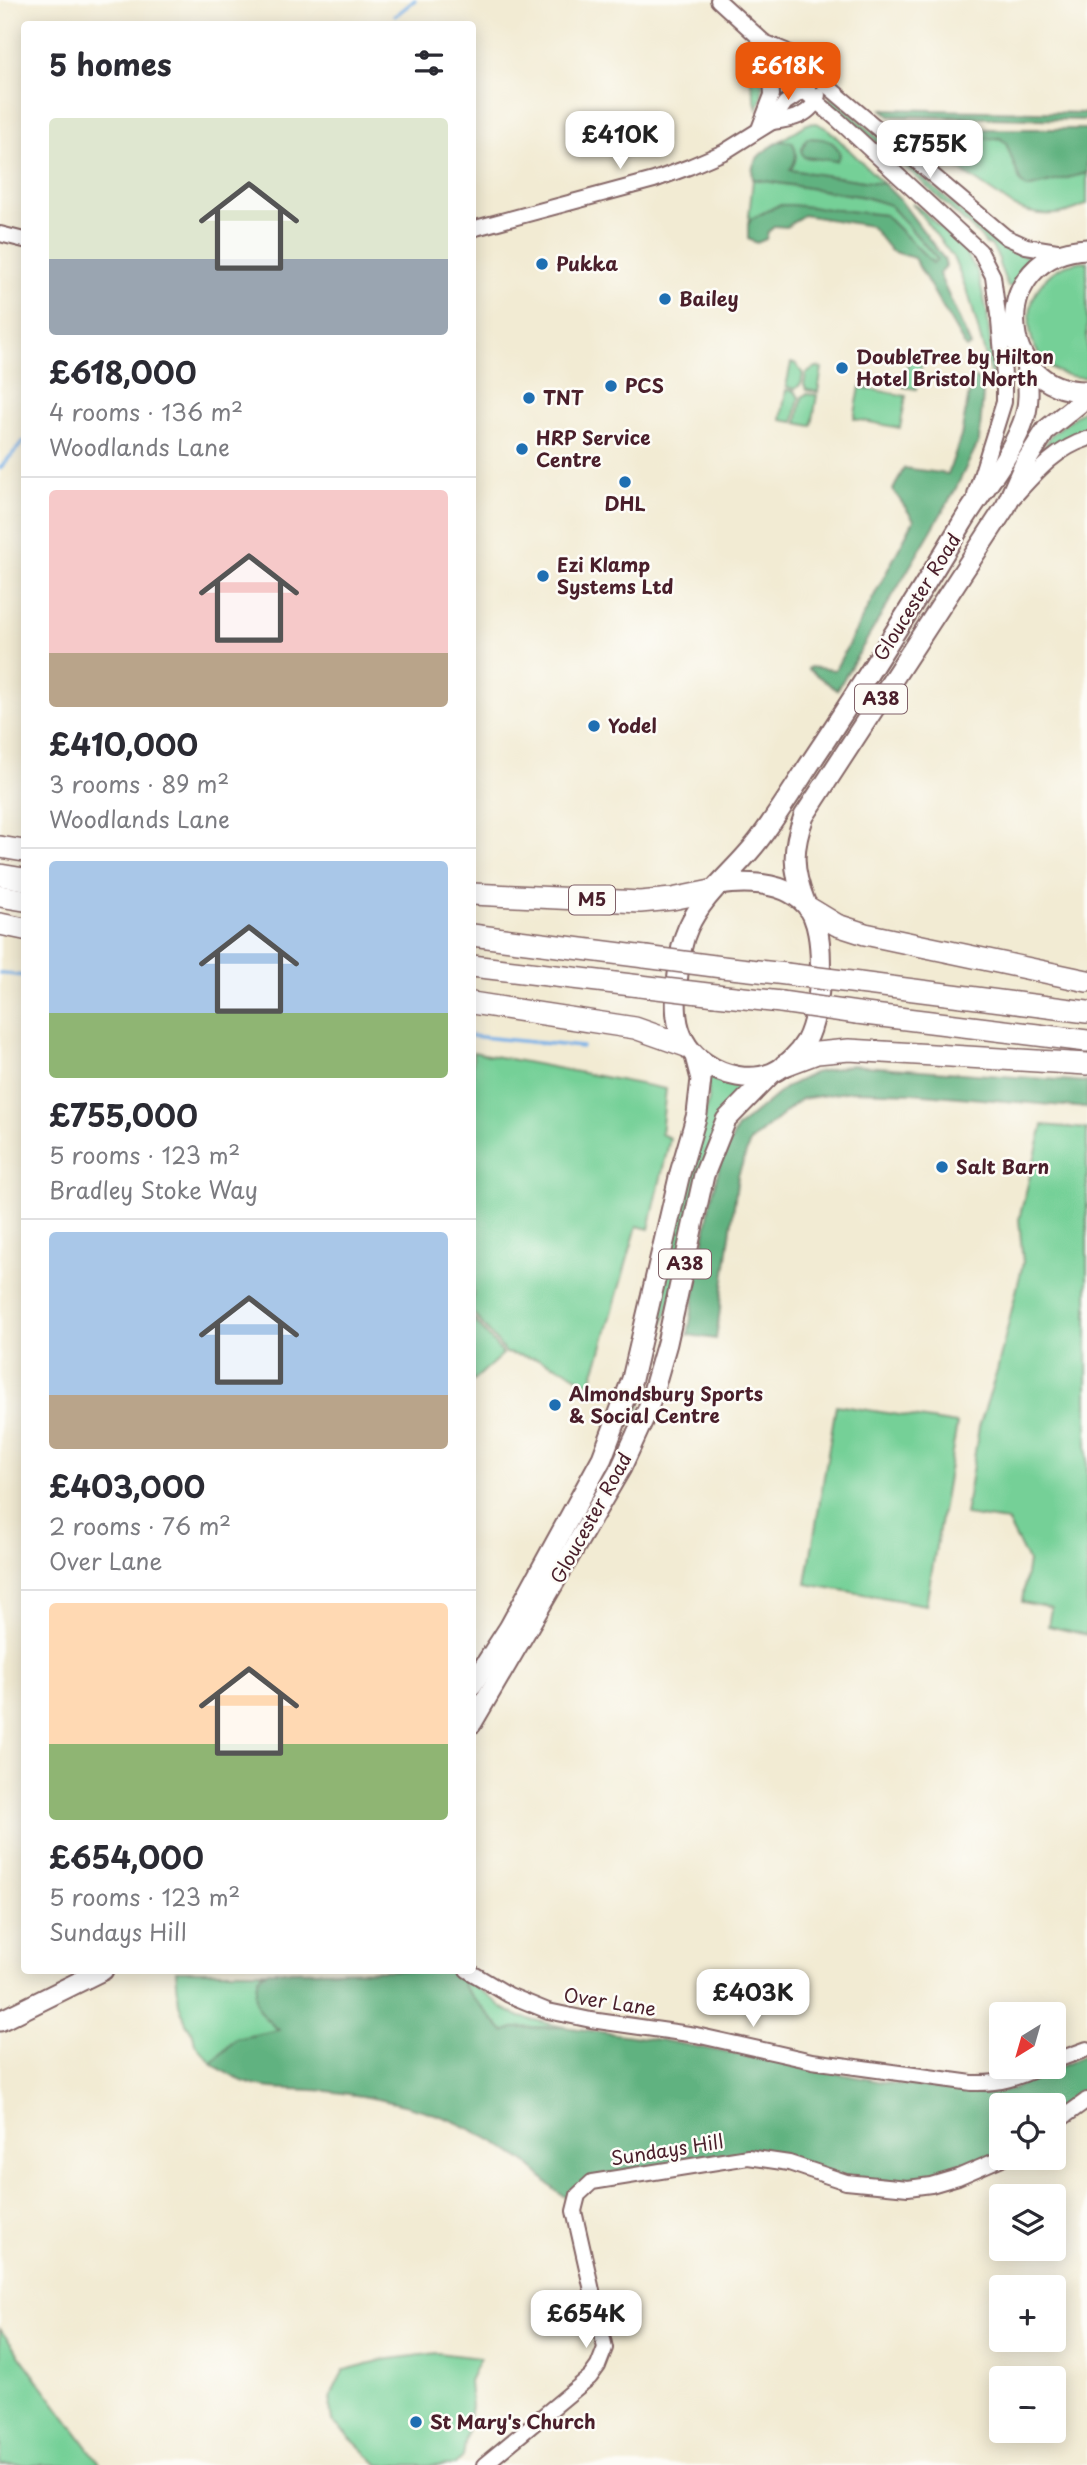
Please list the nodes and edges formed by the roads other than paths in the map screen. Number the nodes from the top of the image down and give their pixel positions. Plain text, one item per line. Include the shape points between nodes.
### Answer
1 (718, 0) edge
2 (764, 42) junction
3 (770, 62) junction
4 (822, 82) junction
5 (802, 90) junction
6 (816, 102) junction
7 (772, 122) junction
8 (758, 131) junction
9 (476, 228) edge
10 (0, 234) edge
11 (21, 239) edge
12 (1077, 247) edge
13 (998, 315) junction
14 (1023, 357) junction
15 (1087, 391) edge
16 (1087, 397) edge
17 (1087, 439) edge
18 (1006, 506) junction
19 (972, 507) junction
20 (0, 847) edge
21 (21, 850) edge
22 (0, 875) edge
23 (21, 878) edge
24 (715, 888) junction
25 (476, 894) edge
26 (0, 896) edge
27 (21, 900) edge
28 (807, 905) junction
29 (0, 924) edge
30 (21, 928) edge
31 (476, 936) edge
32 (476, 966) edge
33 (1087, 981) edge
34 (476, 1004) edge
35 (1087, 1012) edge
36 (1087, 1041) edge
37 (691, 1051) junction
38 (1087, 1064) edge
39 (778, 1069) junction
40 (476, 1679) edge
41 (476, 1716) edge
42 (95, 1974) edge
43 (473, 1974) edge
44 (0, 2021) edge
45 (1087, 2049) edge
46 (1066, 2057) edge
47 (1014, 2079) edge
48 (1087, 2100) edge
49 (1066, 2115) edge
50 (989, 2163) edge
51 (484, 2465) edge

1 - 2 street
2 - 3 street
2 - 4 street via 786,51
3 - 5 street
3 - 8 street via 771,102
4 - 5 street
4 - 6 street
4 - 12 street via 1006,237 1023,245
5 - 6 street
5 - 7 street via 785,103
6 - 7 street via 792,120
6 - 13 street via 980,251 993,276
7 - 8 street
8 - 9 street via 724,152 653,180
10 - 11 street
12 - 14 main road, Gloucester Road via 1041,263 1024,283 1015,313 1015,335
13 - 14 street
13 - 19 street via 1004,402
14 - 15 main road via 1048,382
14 - 19 main road, Gloucester Road / A38 via 1029,395 1023,425
16 - 18 main road, Gloucester Road / A38 via 1046,430
17 - 18 street via 1051,458
18 - 28 main road, Gloucester Road / A38 via 804,816 794,856
19 - 24 main road, Gloucester Road / A38 via 768,827
20 - 21 highway
22 - 23 highway
24 - 25 highway, M5 via 640,902
24 - 28 main road via 739,882 766,884
24 - 37 main road via 695,914 681,945 675,1001 677,1021
26 - 27 highway
28 - 33 highway via 837,925 865,934
28 - 39 main road via 821,946 812,1024 807,1039
29 - 30 highway
31 - 35 highway, bridge
32 - 36 highway, bridge
34 - 37 highway via 635,1028
37 - 39 main road via 707,1065 733,1075 751,1077
37 - 40 main road, Gloucester Road / A38 via 701,1079 697,1114 632,1379 602,1458
38 - 39 highway via 849,1050 817,1053
39 - 41 main road, Gloucester Road / A38 via 726,1120 704,1175 667,1343 648,1409 621,1468
42 - 44 main road
43 - 47 street, Over Lane via 548,2011 591,2020 695,2035 812,2062 972,2083
45 - 46 street
48 - 49 street
50 - 51 street, Sundays Hill via 931,2185 908,2188 846,2182 789,2163 748,2157 592,2182 578,2195 574,2211 599,2313 605,2348 602,2357 590,2377

